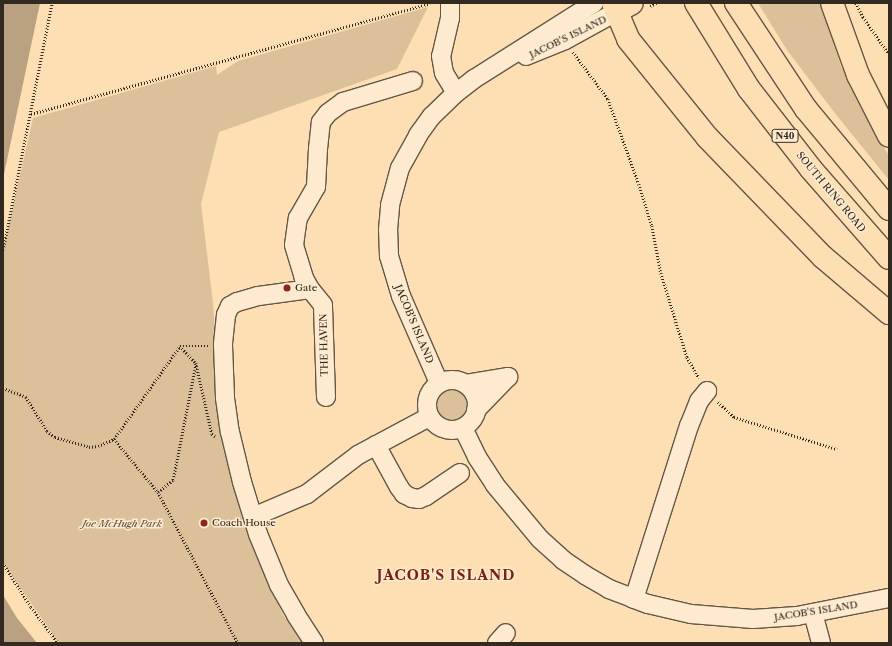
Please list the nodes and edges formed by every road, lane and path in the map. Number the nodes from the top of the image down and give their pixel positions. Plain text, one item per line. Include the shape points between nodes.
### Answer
1 (52, 3) edge
2 (430, 3) edge
3 (450, 3) edge
4 (594, 3) edge
5 (656, 3) edge
6 (696, 3) edge
7 (736, 3) edge
8 (832, 3) edge
9 (856, 3) edge
10 (629, 6) edge
11 (565, 40) junction
12 (889, 54) edge
13 (474, 79) junction
14 (413, 81) dead end
15 (456, 93) junction
16 (31, 114) junction
17 (889, 136) edge
18 (889, 209) edge
19 (3, 250) edge
20 (889, 258) edge
21 (310, 289) junction
22 (889, 313) edge
23 (180, 346) junction
24 (223, 346) junction
25 (196, 363) junction
26 (439, 383) junction
27 (466, 384) junction
28 (3, 388) edge
29 (707, 391) junction
30 (326, 397) dead end
31 (476, 410) junction
32 (429, 417) junction
33 (462, 428) junction
34 (114, 439) junction
35 (376, 445) junction
36 (234, 448) junction
37 (837, 449) dead end
38 (460, 473) dead end
39 (158, 492) junction
40 (253, 517) junction
41 (3, 564) edge
42 (889, 598) edge
43 (634, 599) junction
44 (813, 613) junction
45 (58, 643) edge
46 (238, 643) edge
47 (314, 643) edge
48 (821, 643) edge

1 - 16 path
2 - 16 path
3 - 15 street via 450,18 441,56 444,73
4 - 13 street, JACOB'S ISLAND
5 - 10 path
6 - 20 highway, SOUTH RING ROAD / N40 via 750,89 816,175
7 - 18 highway via 806,109
8 - 17 highway via 858,76
9 - 12 path
10 - 11 street, JACOB'S ISLAND
10 - 22 highway via 628,39 708,137 823,257
11 - 13 street, JACOB'S ISLAND
11 - 29 path via 608,99 652,226 661,273 687,357
13 - 15 street, JACOB'S ISLAND
14 - 21 street, THE HAVEN via 342,102 321,122 316,187 298,218 294,245 299,265
15 - 26 street, JACOB'S ISLAND via 432,116 405,157 392,192 388,230 389,256 394,276
16 - 19 path
21 - 24 street via 247,299 230,306 226,315
21 - 30 street, THE HAVEN via 320,299 324,312
23 - 24 path
23 - 25 path
23 - 34 path
24 - 36 street via 225,398
25 - 36 path via 212,434
25 - 39 path via 173,480
26 - 27 street via 451,379
26 - 32 street via 428,395 426,403
27 - 31 street via 475,395
27 - 31 street via 508,377
28 - 34 path via 26,397 47,431 55,437 89,447
29 - 37 path via 734,417
29 - 43 street via 699,401 689,426
31 - 33 street via 474,418
32 - 33 street via 440,428
32 - 35 street
33 - 43 street, JACOB'S ISLAND via 495,485 540,539 563,560 609,589
34 - 39 path
35 - 38 street via 399,487 404,494 412,498 426,496
35 - 40 street via 350,461 307,494
36 - 40 street
39 - 46 path
40 - 47 street via 274,576 288,604
41 - 45 path
42 - 44 street, JACOB'S ISLAND
43 - 44 street, JACOB'S ISLAND via 671,610 732,619 781,618
44 - 48 street

